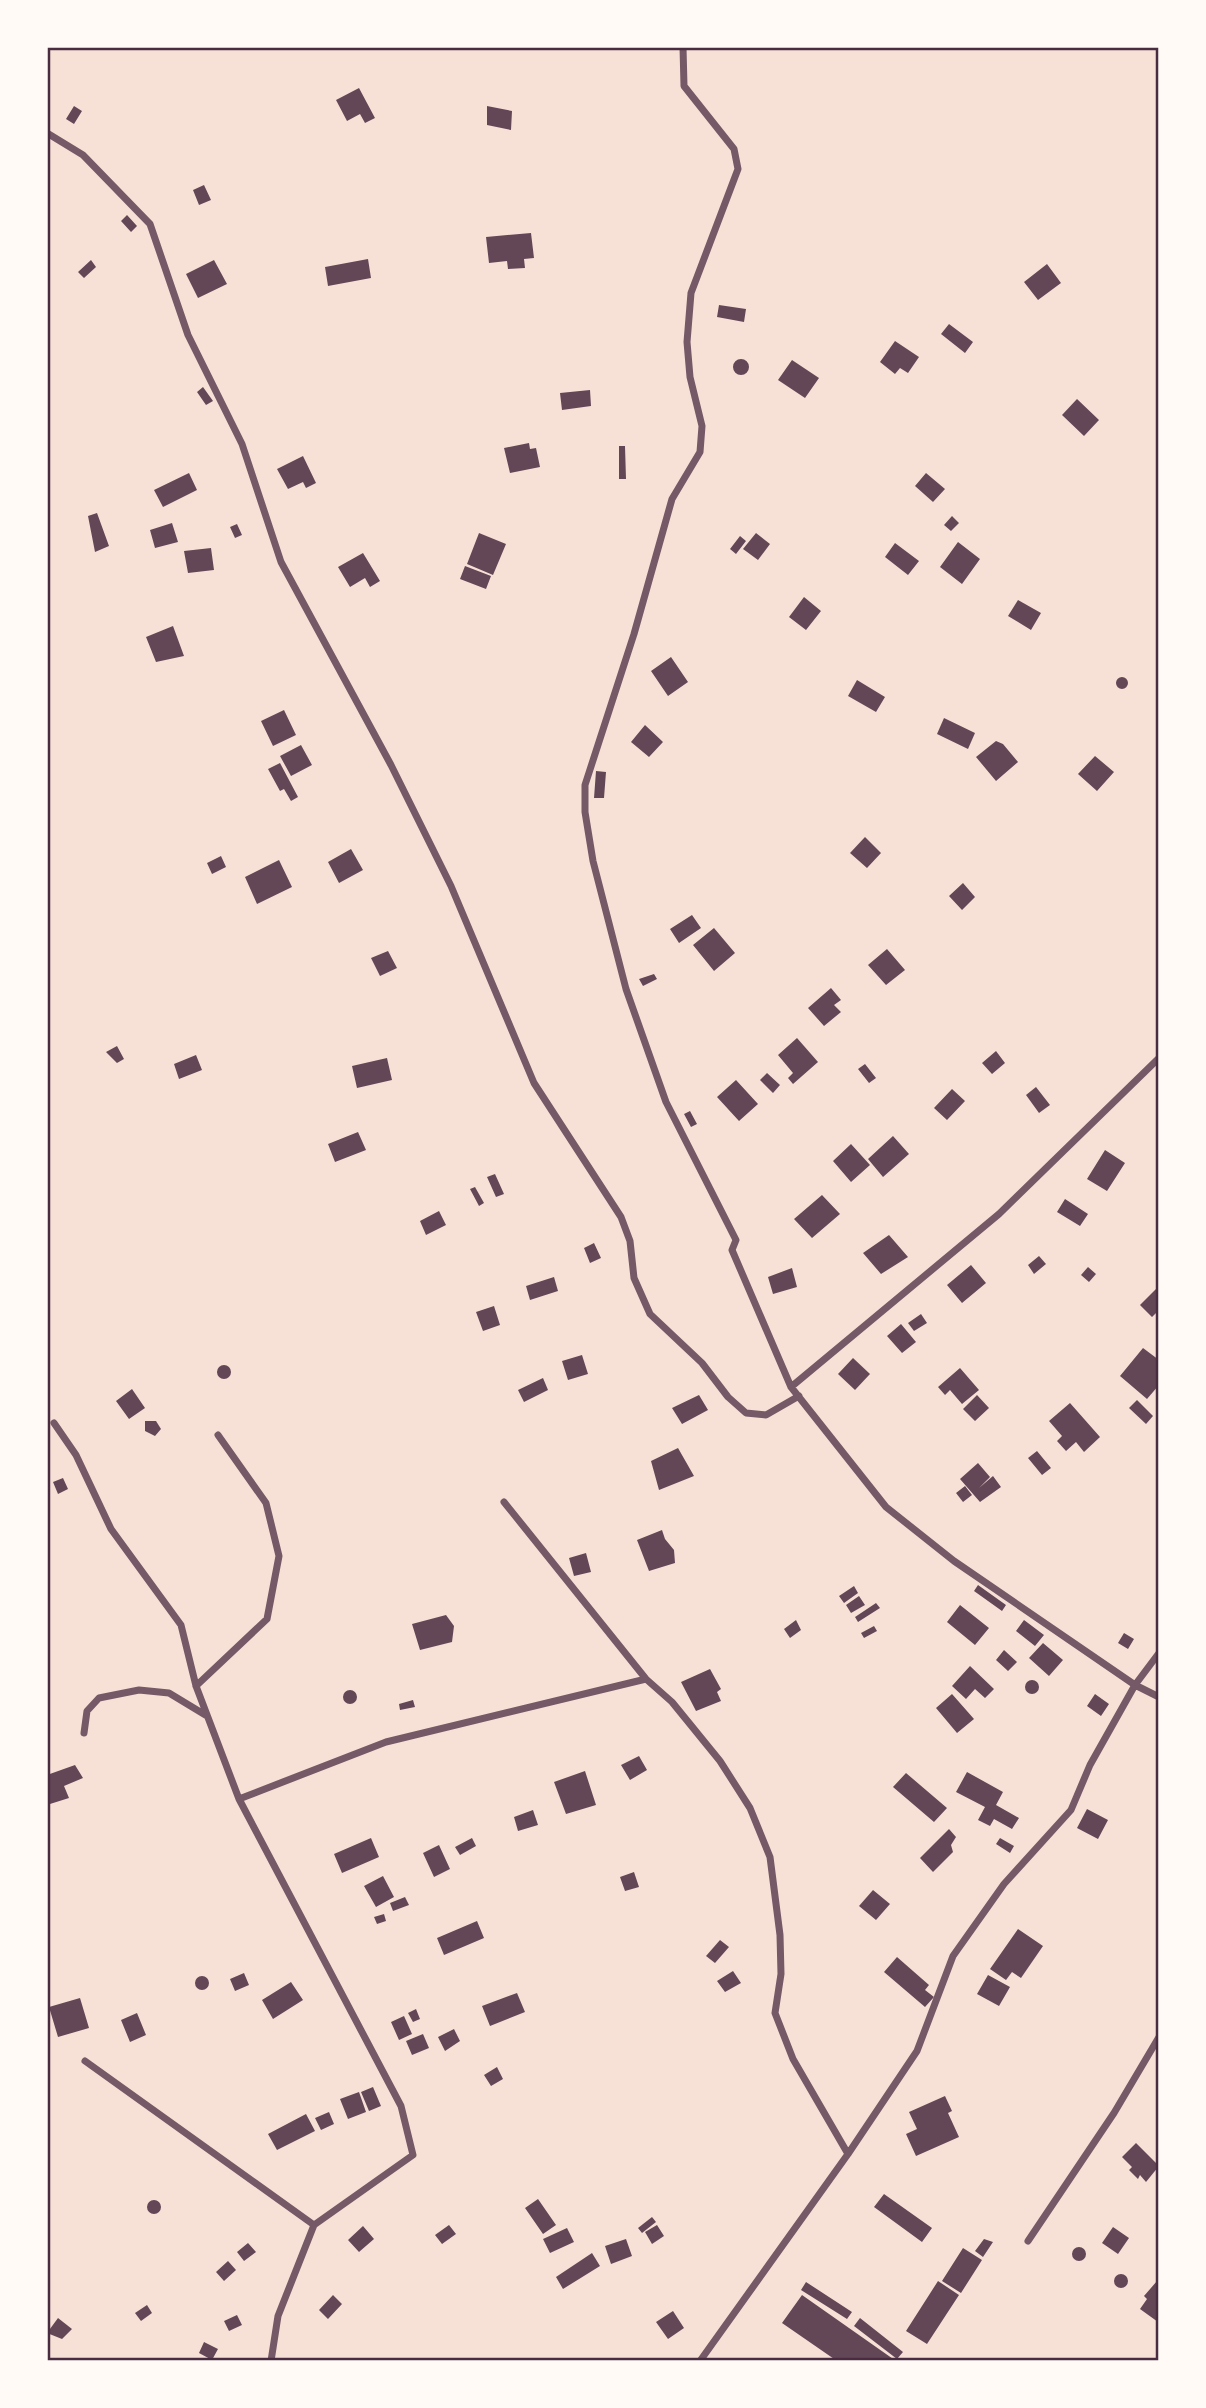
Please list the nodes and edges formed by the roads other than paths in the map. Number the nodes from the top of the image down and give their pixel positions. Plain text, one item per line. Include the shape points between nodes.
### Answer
1 (683, 47) edge
2 (47, 132) edge
3 (1159, 1058) edge
4 (791, 1387) junction
5 (799, 1396) junction
6 (54, 1423) dead end
7 (218, 1435) dead end
8 (504, 1502) dead end
9 (1159, 1653) edge
10 (646, 1679) junction
11 (1135, 1685) junction
12 (196, 1686) junction
13 (1159, 1697) edge
14 (207, 1717) junction
15 (84, 1733) dead end
16 (239, 1799) junction
17 (1159, 2037) edge
18 (85, 2061) dead end
19 (848, 2154) junction
20 (314, 2225) junction
21 (1028, 2241) dead end
22 (271, 2361) edge
23 (700, 2361) edge

1 - 4 street via 684,86 728,141 738,169 691,293 687,342 702,426 700,452 672,499 585,785 585,812 626,989 666,1102 736,1240 732,1250
2 - 5 street via 83,155 138,209 156,235 188,335 242,444 281,562 451,887 534,1083 621,1217 630,1241 634,1278 650,1314 746,1413 766,1415
3 - 4 street via 999,1214
4 - 5 street
5 - 11 street via 886,1507 954,1560
6 - 12 street via 76,1455 111,1529 181,1625
7 - 12 street via 266,1503 279,1556 267,1619
8 - 10 street
9 - 11 street
10 - 16 street via 386,1742
10 - 19 street via 672,1702 720,1761 750,1808 770,1857 780,1935 775,2013 793,2059
11 - 13 street
11 - 19 street via 1090,1765 1071,1810 1004,1884 953,1956 917,2051
12 - 14 street
14 - 15 street via 169,1693 139,1690 99,1698 87,1711
14 - 16 street
16 - 20 street via 401,2106 413,2155
17 - 21 street
18 - 20 street
19 - 23 street
20 - 22 street via 278,2316

